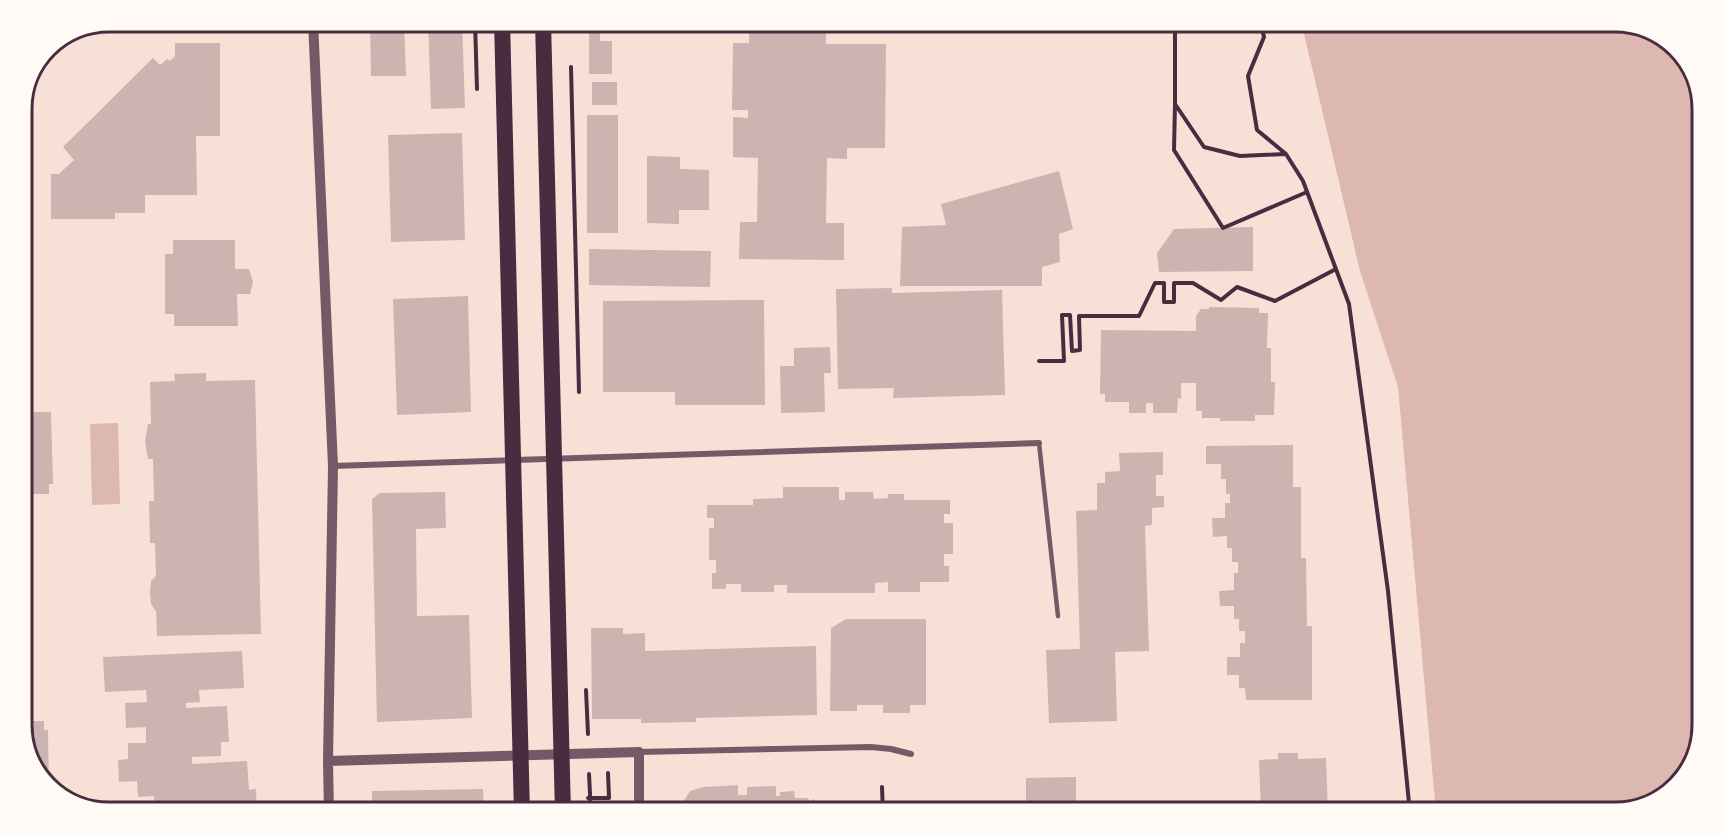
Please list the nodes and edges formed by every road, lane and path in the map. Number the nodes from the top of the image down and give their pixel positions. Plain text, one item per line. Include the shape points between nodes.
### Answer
1 (313, 32) edge
2 (502, 32) edge
3 (543, 32) edge
4 (1175, 32) edge
5 (1263, 32) edge
6 (570, 64) dead end
7 (1175, 104) junction
8 (1286, 154) junction
9 (1307, 192) junction
10 (1336, 269) junction
11 (1039, 361) dead end
12 (579, 400) dead end
13 (1039, 442) joint
14 (333, 466) junction
15 (1058, 616) dead end
16 (586, 680) dead end
17 (588, 739) dead end
18 (639, 752) junction
19 (606, 753) junction
20 (911, 754) dead end
21 (328, 761) junction
22 (589, 763) dead end
23 (882, 787) dead end
24 (590, 798) junction
25 (329, 802) edge
26 (522, 802) edge
27 (563, 802) edge
28 (576, 802) edge
29 (590, 802) edge
30 (639, 802) edge
31 (883, 802) edge
32 (1409, 802) edge

1 - 14 street
2 - 26 highway
3 - 27 highway
4 - 7 path
5 - 8 path via 1248,76 1257,130
6 - 12 path
7 - 8 path via 1204,147 1240,156
7 - 9 path via 1174,150 1223,228
8 - 9 path
9 - 10 path
10 - 11 path via 1275,301 1237,287 1221,300 1193,283 1174,283 1174,302 1164,302 1164,283 1155,283 1139,316 1079,316 1080,350 1072,351 1070,315 1062,315 1064,361
10 - 32 path via 1349,304 1388,591
13 - 14 street
13 - 15 lane
14 - 21 street
16 - 17 path
18 - 19 street
18 - 20 street via 871,747
18 - 30 street
19 - 21 street
19 - 24 path via 609,798
21 - 25 street
22 - 24 path
23 - 31 path
24 - 28 path
24 - 29 path

